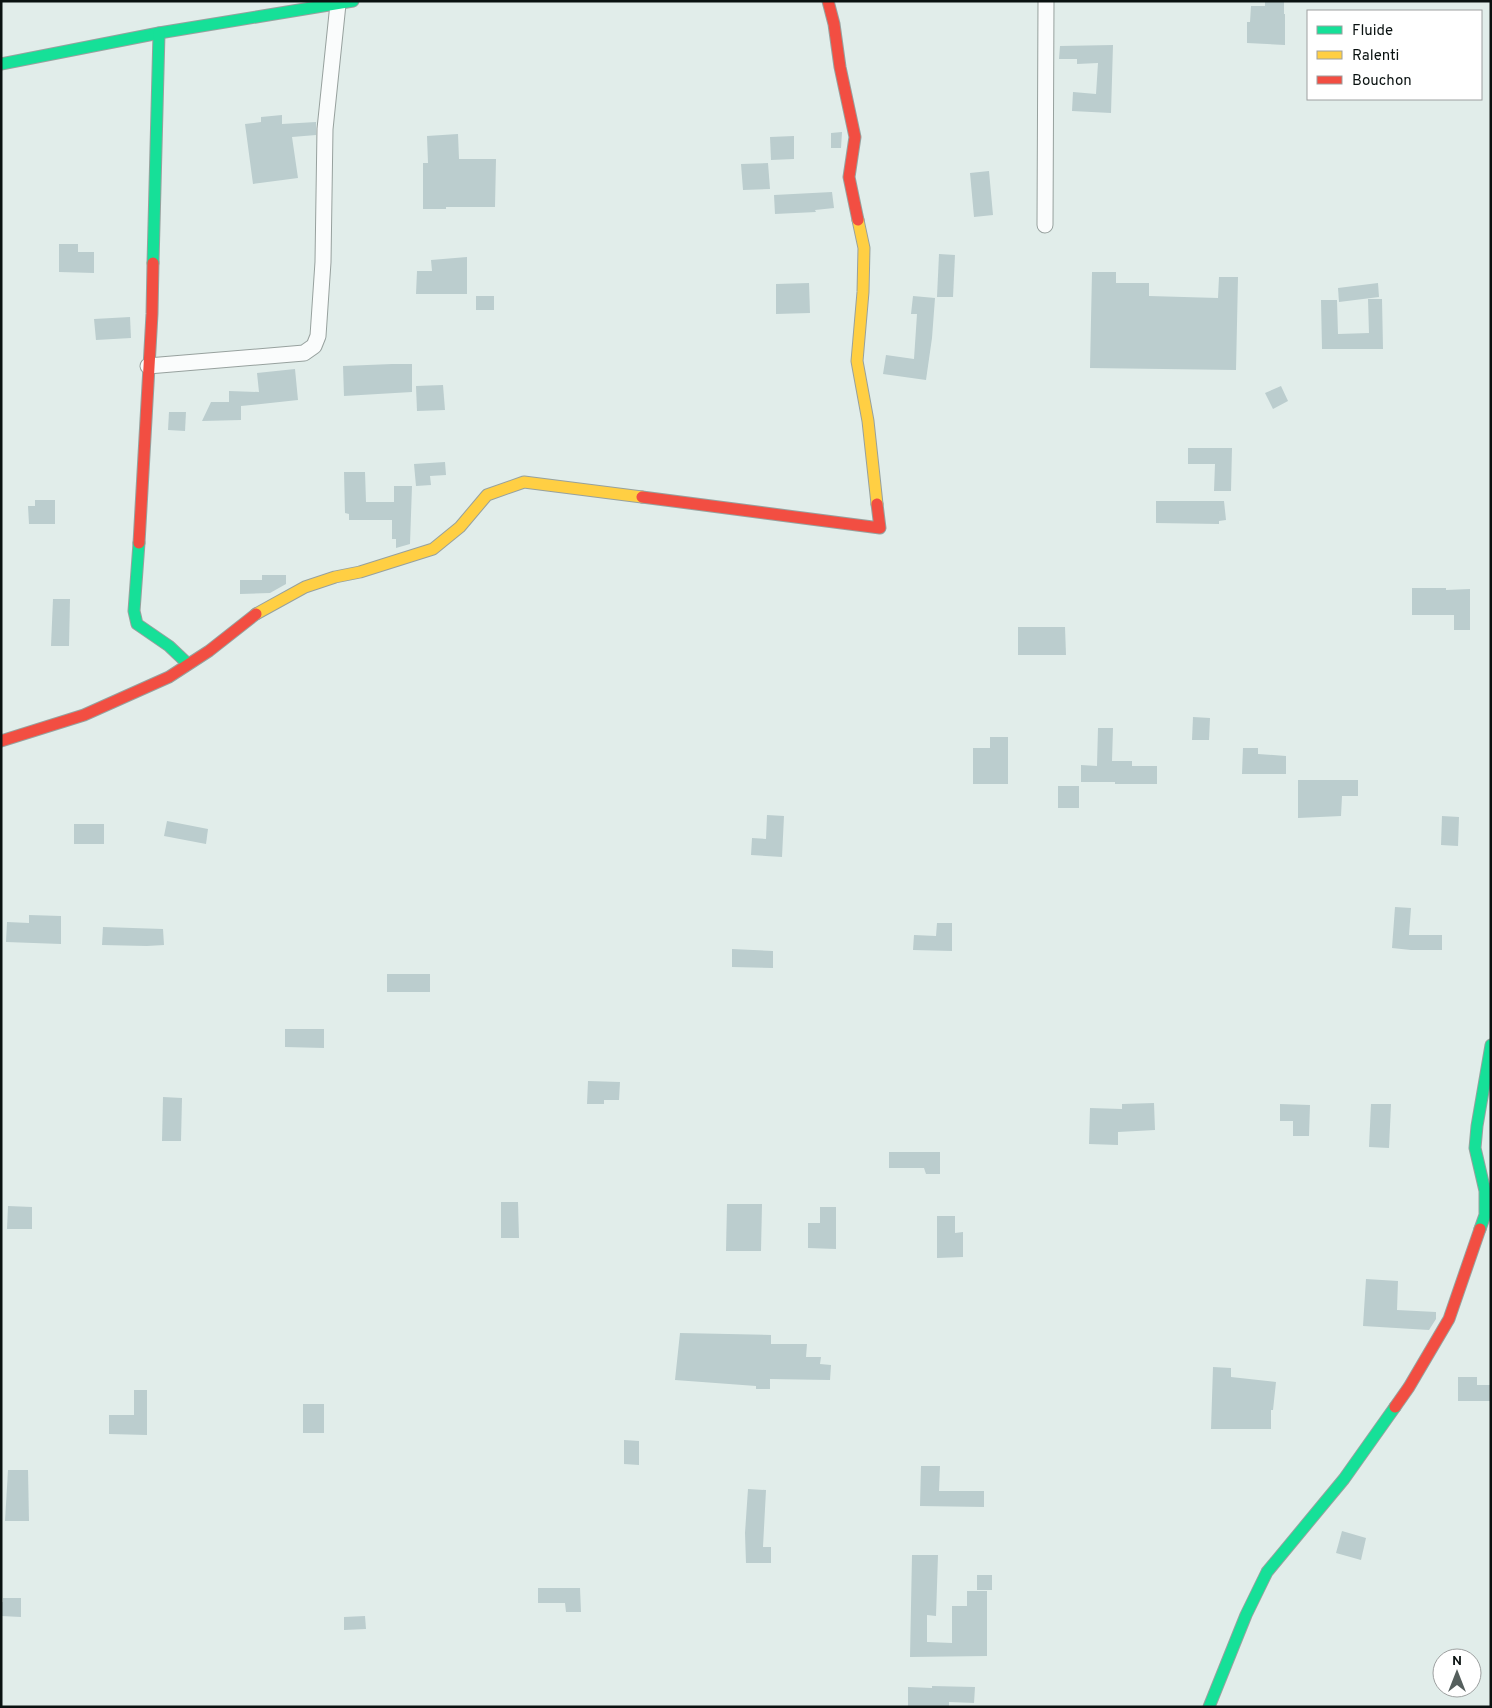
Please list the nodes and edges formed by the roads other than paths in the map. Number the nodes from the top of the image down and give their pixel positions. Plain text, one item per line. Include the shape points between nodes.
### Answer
1 (828, 1) edge
2 (1046, 1) edge
3 (345, 2) edge
4 (159, 33) junction
5 (1, 64) edge
6 (1045, 225) dead end
7 (148, 366) junction
8 (188, 664) junction
9 (1, 741) edge
10 (1491, 1045) edge
11 (1210, 1707) edge

1 - 8 street via 855,137 850,177 864,248 857,361 868,421 880,528 524,482 487,495 460,527 433,549 305,587 254,615
2 - 6 street
3 - 4 street
3 - 7 street via 325,129 323,262 318,336 314,346 304,353
4 - 5 street
4 - 7 street
7 - 8 street via 134,618 137,624
8 - 9 street via 162,680 84,715
10 - 11 street via 1475,1148 1485,1191 1485,1214 1449,1319 1409,1388 1344,1478 1267,1572 1242,1624

